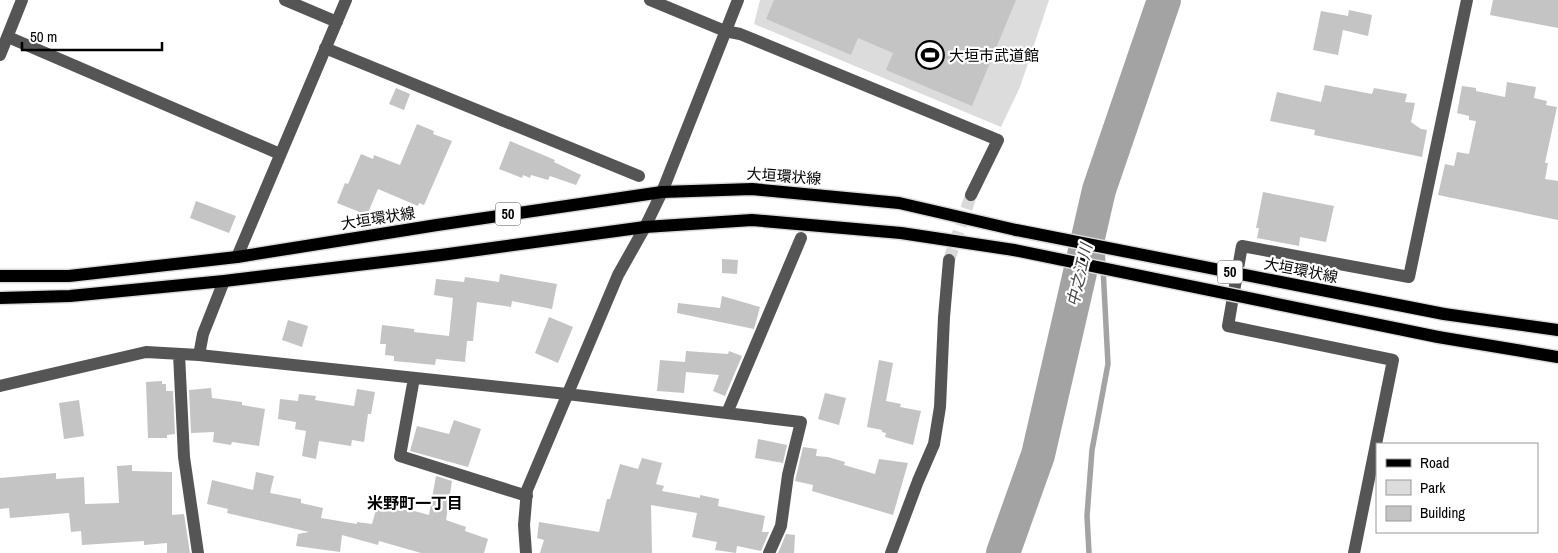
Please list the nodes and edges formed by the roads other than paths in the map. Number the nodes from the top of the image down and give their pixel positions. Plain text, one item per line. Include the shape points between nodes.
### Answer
1 (22, 0) edge
2 (285, 0) edge
3 (346, 0) edge
4 (650, 0) edge
5 (738, 0) edge
6 (1467, 0) edge
7 (337, 22) junction
8 (725, 31) junction
9 (8, 36) junction
10 (325, 48) junction
11 (0, 55) edge
12 (280, 154) junction
13 (639, 176) dead end
14 (662, 192) junction
15 (971, 195) tunnel mouth
16 (645, 226) junction
17 (801, 238) dead end
18 (237, 257) junction
19 (949, 260) tunnel mouth
20 (0, 276) edge
21 (224, 281) junction
22 (0, 298) edge
23 (1558, 330) edge
24 (179, 354) junction
25 (199, 355) junction
26 (1558, 357) edge
27 (414, 378) junction
28 (0, 386) edge
29 (567, 394) junction
30 (727, 413) junction
31 (1377, 443) edge
32 (1376, 447) edge
33 (527, 496) junction
34 (198, 553) edge
35 (526, 553) edge
36 (770, 553) edge
37 (891, 553) edge
38 (1354, 553) edge

1 - 9 street
2 - 7 street
3 - 7 street
4 - 8 street
5 - 8 street
6 - 31 street via 1409,277 1242,246 1228,326 1394,360
7 - 10 street
8 - 14 street
8 - 15 street via 740,34 998,140
9 - 11 street
9 - 12 street
10 - 12 street
10 - 13 street
12 - 18 street
14 - 16 street
14 - 18 main road, 大垣環状線 / 50
14 - 23 main road, 大垣環状線 / 50, bridge via 752,188 899,203 1016,230 1444,314
16 - 21 main road, 50
16 - 26 main road, 50, bridge via 752,220 901,233 1014,250 1438,337
16 - 29 street via 618,275
17 - 30 street
18 - 20 main road, 大垣環状線 / 50 via 69,276
19 - 37 street via 940,407 934,444
21 - 22 main road, 50 via 70,296
21 - 25 street via 203,334
24 - 25 street
24 - 28 street via 146,352
24 - 34 street via 184,457
25 - 27 street
27 - 29 street
27 - 33 street via 400,456
29 - 30 street
29 - 33 street
30 - 36 street via 801,422 788,475 781,526
32 - 38 street
33 - 35 street

